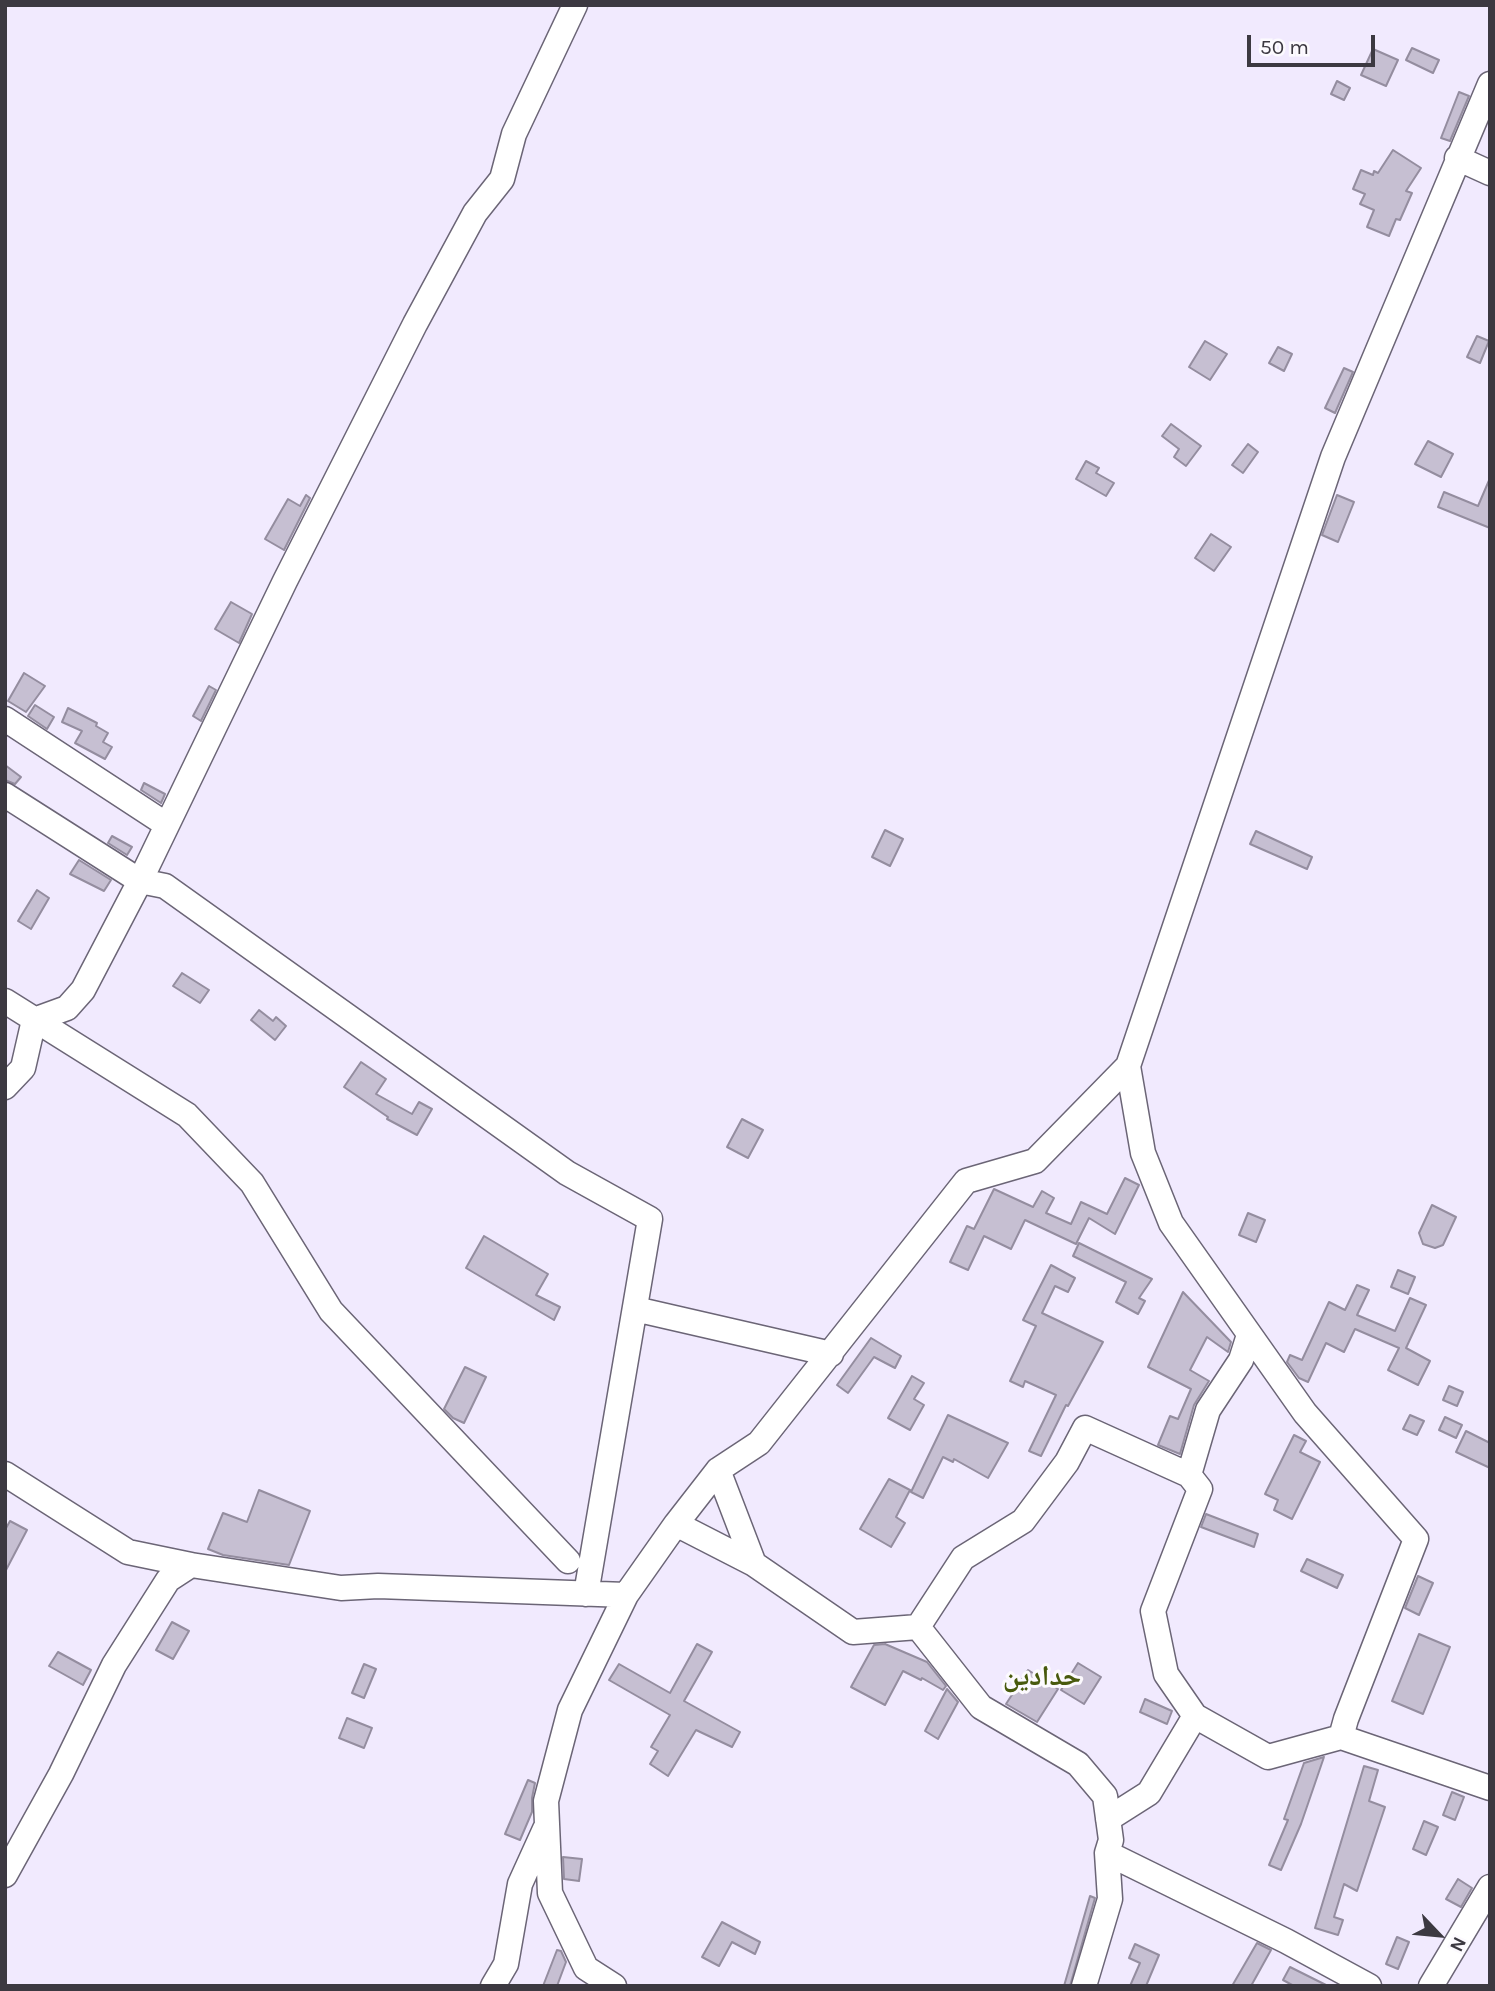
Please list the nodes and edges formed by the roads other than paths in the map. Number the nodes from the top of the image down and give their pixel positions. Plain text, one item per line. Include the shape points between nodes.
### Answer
1 (575, 5) edge
2 (1490, 84) edge
3 (1457, 159) junction
4 (1490, 173) edge
5 (5, 719) edge
6 (5, 795) edge
7 (167, 825) junction
8 (141, 881) junction
9 (5, 1001) edge
10 (34, 1020) junction
11 (1128, 1066) junction
12 (5, 1087) edge
13 (635, 1309) junction
14 (1249, 1335) junction
15 (831, 1354) junction
16 (718, 1470) junction
17 (5, 1474) edge
18 (1189, 1475) junction
19 (676, 1524) junction
20 (597, 1536) junction
21 (568, 1560) junction
22 (754, 1564) junction
23 (191, 1565) junction
24 (531, 1592) junction
25 (586, 1594) junction
26 (626, 1595) junction
27 (918, 1627) junction
28 (1195, 1716) junction
29 (1341, 1737) junction
30 (1490, 1788) edge
31 (1108, 1819) junction
32 (547, 1825) junction
33 (1107, 1853) junction
34 (5, 1875) edge
35 (1490, 1887) edge
36 (493, 1986) edge
37 (614, 1986) edge
38 (1084, 1986) edge
39 (1369, 1986) edge
40 (1431, 1986) edge

1 - 7 street via 514,134 502,179 475,213 415,324
2 - 3 street
3 - 4 street
3 - 11 street via 1333,457
5 - 7 street
6 - 8 street
7 - 8 street
8 - 10 street via 83,990 67,1007
8 - 13 street via 165,886 567,1173 650,1219
9 - 10 street
10 - 12 street via 23,1068
10 - 21 street via 187,1115 252,1183 331,1311
11 - 14 street via 1143,1153 1171,1223
11 - 15 street via 1035,1161 966,1181
13 - 15 street
13 - 20 street
14 - 18 street via 1241,1360 1208,1410
14 - 29 street via 1305,1413 1416,1539
15 - 16 street via 759,1443
16 - 19 street
16 - 22 street
17 - 23 street via 128,1552
18 - 27 street via 1085,1428 1067,1462 1023,1521 963,1558
18 - 28 street via 1200,1489 1153,1611 1166,1674
19 - 22 street
19 - 26 street
20 - 21 street
20 - 25 street
21 - 24 street
22 - 27 street via 853,1632
23 - 24 street via 341,1588
23 - 34 street via 168,1580 114,1665
24 - 25 street
25 - 26 street
26 - 32 street via 570,1710 546,1801
27 - 31 street via 981,1707 1078,1764 1105,1796
28 - 29 street via 1268,1757
28 - 31 street via 1149,1793
29 - 30 street
31 - 33 street via 1111,1840
32 - 36 street via 520,1884 506,1964
32 - 37 street via 550,1893 586,1968
33 - 38 street via 1110,1899
33 - 39 street
35 - 40 street

